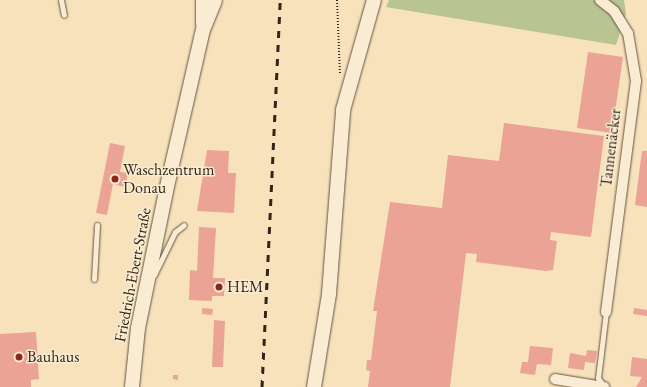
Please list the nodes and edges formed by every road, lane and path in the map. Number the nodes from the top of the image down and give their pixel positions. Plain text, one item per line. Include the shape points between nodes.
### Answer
1 (61, 0) edge
2 (203, 0) edge
3 (215, 0) edge
4 (337, 0) edge
5 (374, 0) edge
6 (600, 0) edge
7 (64, 15) dead end
8 (203, 30) junction
9 (350, 84) junction
10 (184, 224) dead end
11 (97, 225) dead end
12 (94, 279) dead end
13 (144, 298) junction
14 (606, 312) joint
15 (555, 379) dead end
16 (604, 386) edge
17 (132, 387) edge
18 (314, 387) edge

1 - 7 lane
2 - 8 main road, Friedrich-Ebert-Straße
3 - 8 main road, Friedrich-Ebert-Straße
4 - 9 path via 340,78
5 - 9 main road
6 - 14 street, Tannenäcker via 614,11 628,33 636,81
8 - 13 main road, Friedrich-Ebert-Straße
9 - 18 main road via 340,133 329,294
10 - 13 lane via 175,232
11 - 12 lane
13 - 17 main road, Friedrich-Ebert-Straße
14 - 16 lane via 598,378
15 - 16 street

